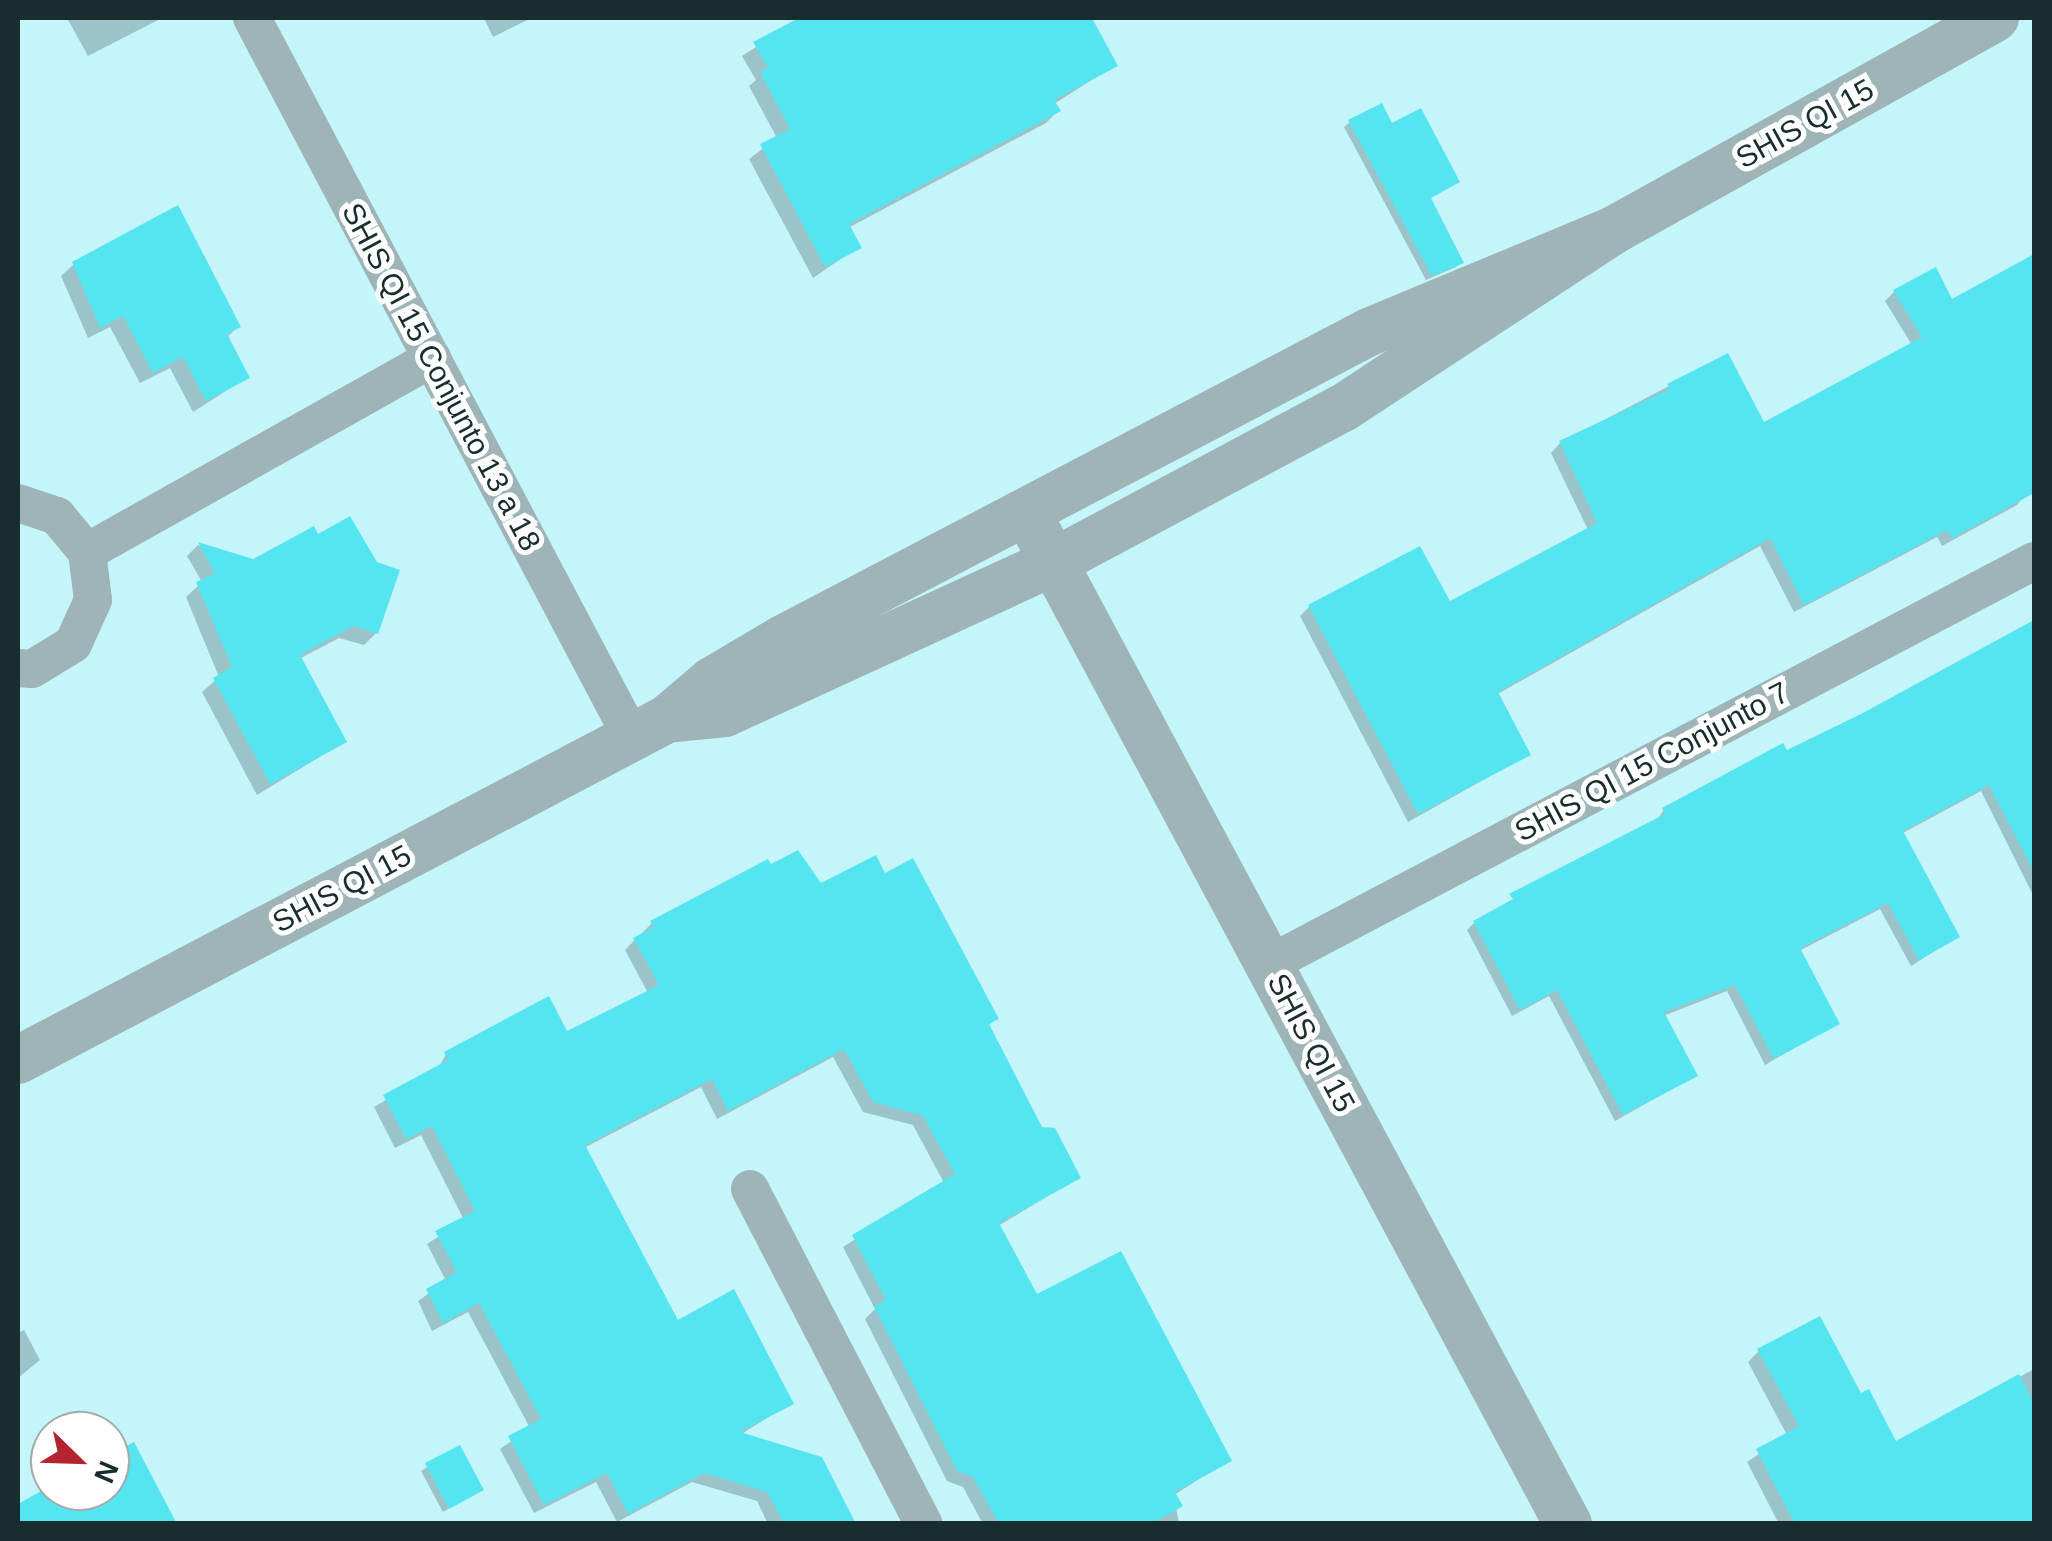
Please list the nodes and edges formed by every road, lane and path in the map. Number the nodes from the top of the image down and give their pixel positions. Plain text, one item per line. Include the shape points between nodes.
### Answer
1 (252, 18) edge
2 (1995, 18) edge
3 (1614, 230) junction
4 (432, 358) junction
5 (18, 503) edge
6 (1026, 513) junction
7 (87, 552) junction
8 (2034, 561) edge
9 (1054, 562) junction
10 (18, 668) edge
11 (649, 728) junction
12 (1269, 964) junction
13 (18, 1060) edge
14 (750, 1189) dead end
15 (924, 1524) edge
16 (1568, 1524) edge

1 - 4 street, SHIS QI 15 Conjunto 13 a 18
2 - 3 street, SHIS QI 15
3 - 6 street, SHIS QI 15 via 1370,332
3 - 9 street, SHIS QI 15 via 1343,408
4 - 7 street
4 - 11 street, SHIS QI 15 Conjunto 13 a 18
5 - 7 street via 57,516
6 - 9 street, SHIS QI 15
6 - 11 street, SHIS QI 15 via 783,639
7 - 10 street via 93,600 73,644 32,668
8 - 12 street, SHIS QI 15 Conjunto 7
9 - 11 street, SHIS QI 15 via 725,712
9 - 12 street, SHIS QI 15
11 - 13 street, SHIS QI 15
12 - 16 street, SHIS QI 15
14 - 15 street

